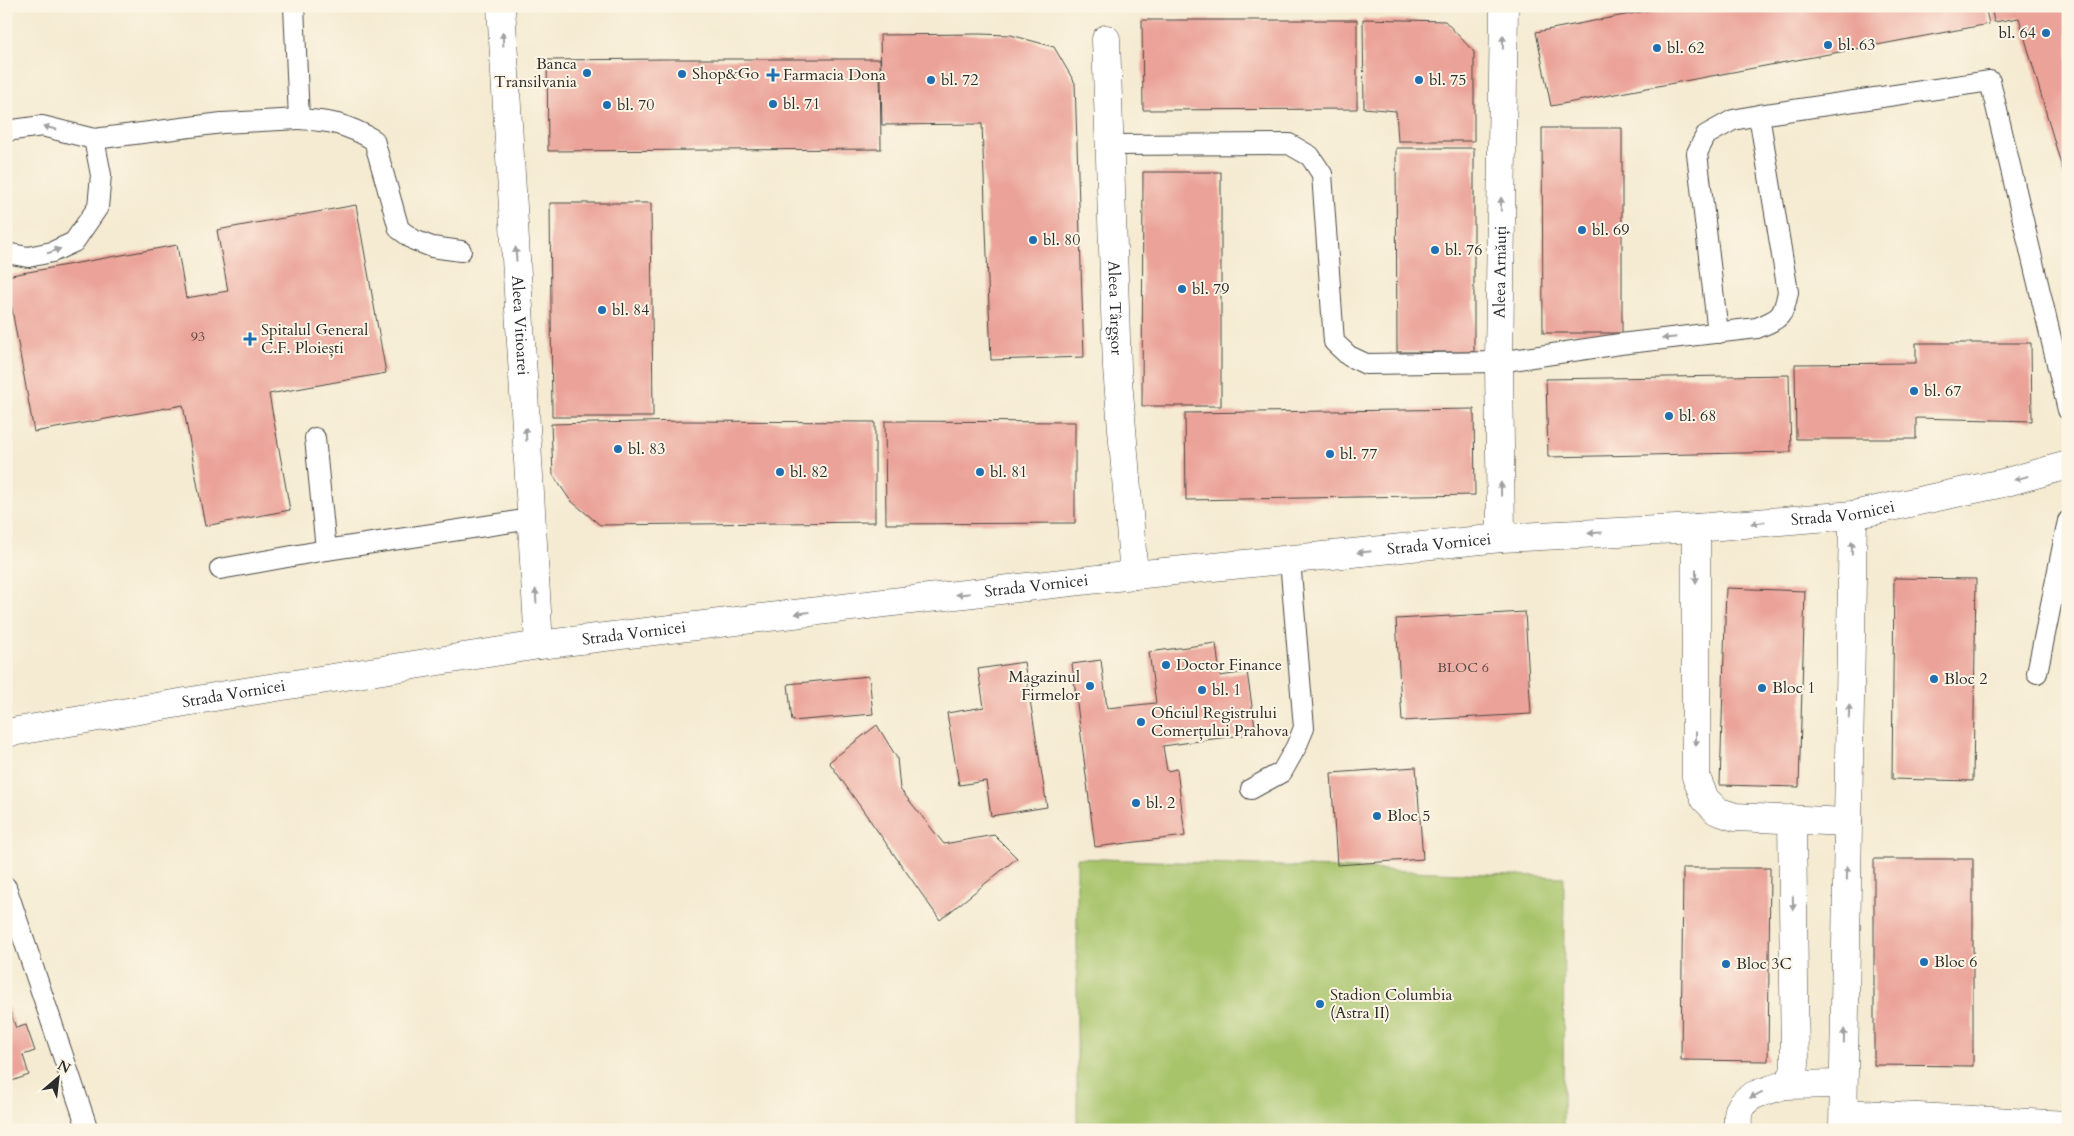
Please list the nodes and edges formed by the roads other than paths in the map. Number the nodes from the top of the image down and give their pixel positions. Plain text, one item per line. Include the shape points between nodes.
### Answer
1 (294, 6) edge
2 (501, 6) edge
3 (1504, 6) edge
4 (1106, 39) dead end
5 (1759, 115) junction
6 (299, 118) junction
7 (6, 130) edge
8 (94, 139) junction
9 (1109, 145) junction
10 (460, 251) dead end
11 (6, 253) edge
12 (1718, 333) junction
13 (1499, 362) junction
14 (2068, 410) edge
15 (315, 438) dead end
16 (2068, 465) edge
17 (1853, 515) junction
18 (531, 519) junction
19 (2068, 521) edge
20 (1696, 528) junction
21 (1501, 538) junction
22 (326, 550) junction
23 (1290, 560) junction
24 (220, 569) dead end
25 (1134, 575) junction
26 (539, 645) junction
27 (2037, 673) dead end
28 (6, 733) edge
29 (1251, 789) dead end
30 (1792, 820) junction
31 (1848, 822) junction
32 (6, 887) edge
33 (1843, 1084) junction
34 (1784, 1085) junction
35 (1843, 1121) edge
36 (2068, 1125) edge
37 (88, 1130) edge
38 (1738, 1130) edge

1 - 6 lane
18 -> 2 street, Aleea Vitioarei
13 -> 3 street, Aleea Arnăuți
4 - 9 street, Aleea Târgșor
5 - 12 lane via 1733,120 1706,135 1697,153
5 - 12 lane via 1788,292 1784,312 1773,322 1758,328
5 - 14 lane via 1990,81
6 - 8 lane via 222,123
6 - 10 lane via 329,120 374,140 399,229 432,247
8 -> 7 lane via 42,126
11 -> 8 lane via 28,256 52,252 74,242 98,208 101,175
9 - 13 lane via 1289,144 1310,156 1322,174 1334,342 1348,356 1366,364
9 - 25 street, Aleea Târgșor via 1117,368
12 -> 13 lane
21 -> 13 street, Aleea Arnăuți
15 - 22 lane
16 -> 17 street, Strada Vornicei via 2004,483
17 -> 20 street, Strada Vornicei
31 -> 17 street
18 - 22 lane
26 -> 18 street, Aleea Vitioarei
19 - 27 lane
20 -> 21 street, Strada Vornicei
20 -> 30 street via 1696,777 1705,798 1717,811 1735,817
21 -> 23 street, Strada Vornicei
22 - 24 lane
23 - 25 street, Strada Vornicei
23 - 29 lane via 1304,728 1282,772
25 -> 26 street, Strada Vornicei
26 - 28 street, Strada Vornicei via 226,694
30 - 31 street
30 -> 34 street via 1795,1064 1793,1076
33 -> 31 street
32 - 37 lane
33 - 34 street
33 - 35 street
34 -> 38 street via 1756,1093 1746,1100 1738,1112
35 - 36 street

